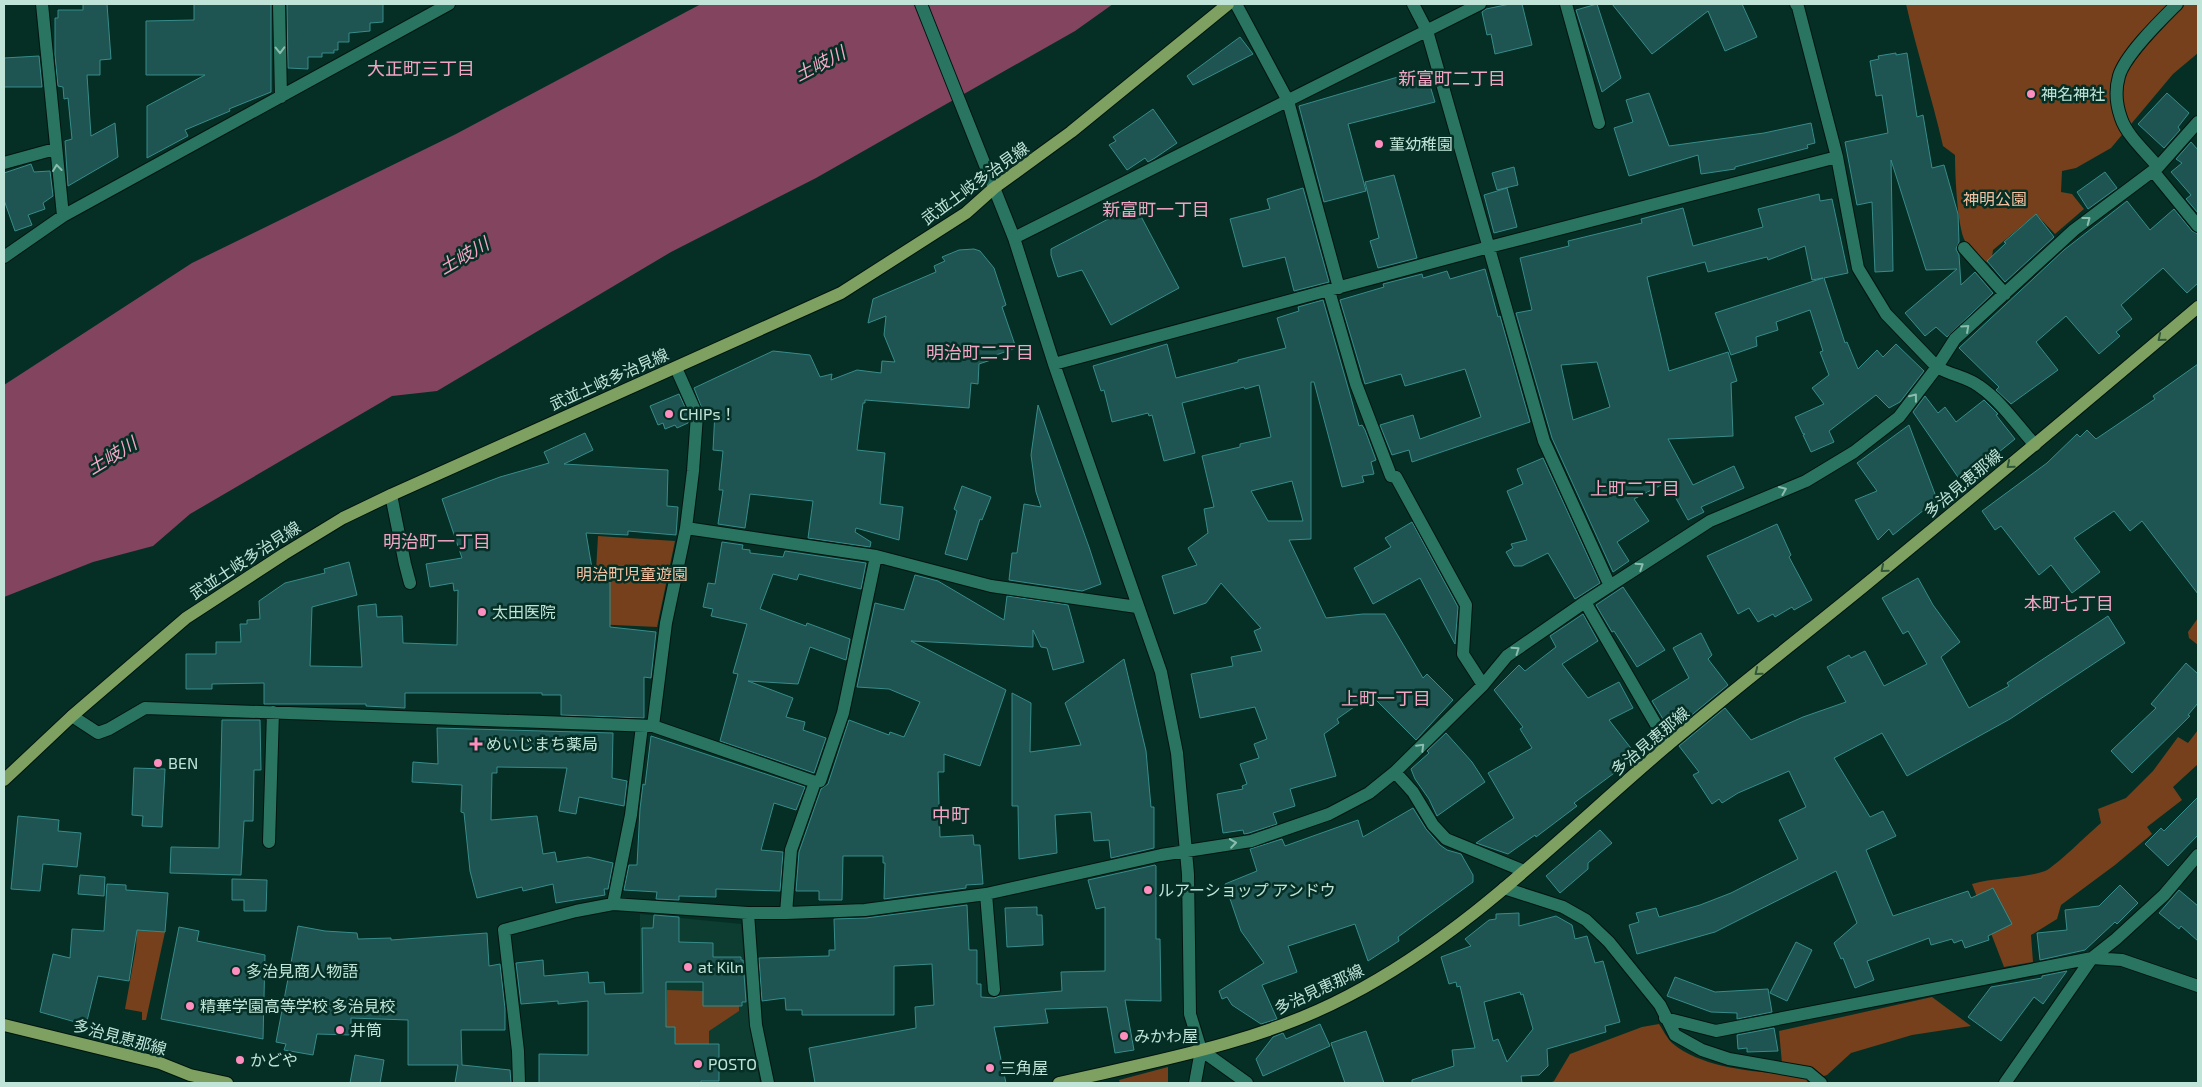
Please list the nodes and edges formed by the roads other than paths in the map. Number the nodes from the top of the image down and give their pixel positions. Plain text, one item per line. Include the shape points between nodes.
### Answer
1 (42, 4) edge
2 (279, 4) edge
3 (449, 4) edge
4 (922, 4) edge
5 (1228, 4) edge
6 (1236, 4) edge
7 (1413, 4) edge
8 (1480, 4) edge
9 (1566, 4) edge
10 (1796, 4) edge
11 (2177, 4) edge
12 (1427, 31) junction
13 (281, 97) junction
14 (1288, 101) junction
15 (2198, 122) edge
16 (1599, 123) dead end
17 (55, 149) junction
18 (1837, 157) junction
19 (4, 162) edge
20 (2156, 169) junction
21 (994, 188) junction
22 (63, 216) junction
23 (2198, 226) edge
24 (1014, 238) junction
25 (1488, 247) junction
26 (1964, 248) dead end
27 (4, 257) edge
28 (1334, 289) junction
29 (2005, 294) junction
30 (2198, 307) edge
31 (1054, 364) junction
32 (1937, 367) junction
33 (676, 368) junction
34 (2035, 445) junction
35 (391, 495) junction
36 (686, 528) junction
37 (876, 556) junction
38 (410, 583) dead end
39 (1610, 586) junction
40 (1585, 602) junction
41 (1137, 607) junction
42 (1483, 685) junction
43 (273, 712) junction
44 (72, 716) junction
45 (647, 726) junction
46 (1668, 745) junction
47 (1395, 772) junction
48 (4, 780) edge
49 (815, 782) junction
50 (269, 842) dead end
51 (1185, 850) junction
52 (2198, 855) edge
53 (1524, 870) junction
54 (1504, 888) junction
55 (986, 894) junction
56 (613, 904) junction
57 (748, 913) junction
58 (786, 913) junction
59 (2092, 958) junction
60 (2198, 986) edge
61 (994, 990) dead end
62 (1665, 1018) junction
63 (4, 1025) edge
64 (1201, 1050) junction
65 (202, 1081) edge
66 (227, 1083) edge
67 (520, 1083) edge
68 (768, 1083) edge
69 (1059, 1083) edge
70 (1195, 1083) edge
71 (1248, 1083) edge
72 (1821, 1083) edge
73 (2005, 1083) edge

1 - 17 street
2 -> 13 street
3 - 13 street
4 - 21 street
5 - 21 main road, 武並土岐多治見線 via 1071,132
6 - 14 street
7 - 12 street
8 - 12 street
9 - 16 street
10 - 18 street
11 - 20 street via 2134,51 2119,75 2116,96 2121,119
12 - 14 street
12 - 25 street
13 - 22 street
14 - 24 street
14 - 28 street
15 - 20 street
17 - 19 street
22 -> 17 street
18 - 25 street
18 - 32 street via 1858,268 1886,314
20 - 23 street
29 -> 20 street via 2074,230
21 - 24 street
21 - 33 main road, 武並土岐多治見線 via 966,213 842,293
22 - 27 street
24 - 31 street
25 - 28 street
25 - 39 street via 1544,441
26 - 29 street
28 - 31 street
28 - 42 street via 1356,384 1382,455 1466,605 1463,654
32 -> 29 street via 1955,339
30 -> 34 main road, 多治見恵那線
31 - 41 street
32 - 34 street via 1978,385
39 -> 32 street via 1710,521 1806,481 1854,452 1899,417
33 - 35 main road, 武並土岐多治見線
33 - 36 street via 697,415
34 -> 46 main road, 多治見恵那線
35 - 38 street
35 - 44 main road, 武並土岐多治見線 via 343,518 186,618
36 - 37 street
36 - 45 street
37 - 41 street via 991,586
37 - 49 street via 843,713 820,781
39 - 40 street
42 -> 40 street via 1507,656
40 - 46 street
41 - 51 street via 1160,672 1177,753
47 -> 42 street
43 - 44 street via 145,708 98,733
43 - 45 street
43 - 50 street
44 - 48 main road, 武並土岐多治見線
45 - 49 street
45 - 56 street
46 - 53 main road, 多治見恵那線
51 -> 47 street via 1251,841 1329,814 1369,793
47 - 53 street via 1446,839
49 - 58 street via 791,850
51 - 55 street
51 - 64 street via 1190,1014
52 - 59 street via 2164,894
53 - 54 main road, 多治見恵那線
54 - 62 street via 1563,907 1586,920 1609,942 1660,1005
54 - 64 main road, 多治見恵那線 via 1410,959 1347,997 1278,1026
55 - 58 street via 865,910
55 - 61 street
56 - 57 street
56 - 67 street via 504,930
57 - 58 street
57 - 68 street via 756,1025
59 - 60 street via 2122,960
59 - 62 street via 1716,1031
59 - 73 street
62 - 72 street via 1675,1036 1702,1050 1729,1059 1808,1073
63 - 65 main road, 多治見恵那線 via 160,1062
64 - 69 main road, 多治見恵那線
64 - 70 street
64 - 71 street
65 - 66 main road, 多治見恵那線

